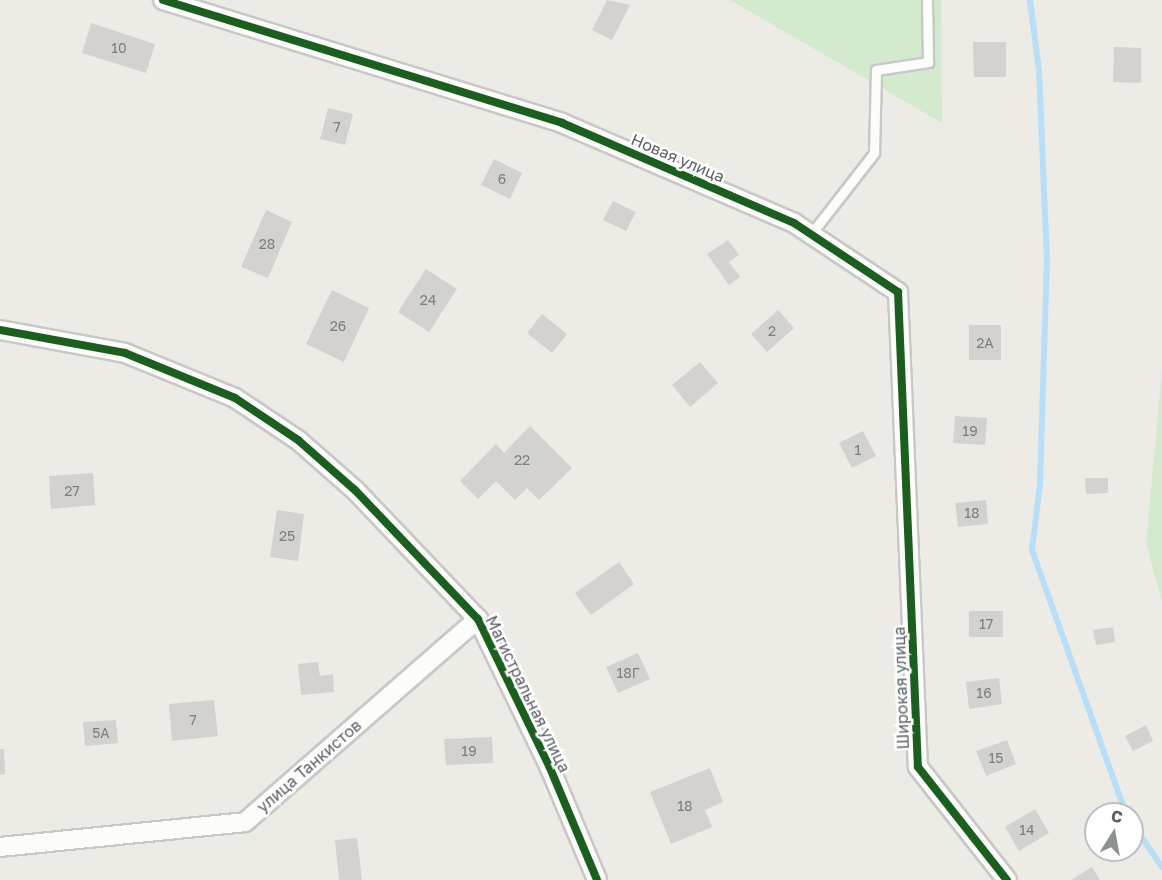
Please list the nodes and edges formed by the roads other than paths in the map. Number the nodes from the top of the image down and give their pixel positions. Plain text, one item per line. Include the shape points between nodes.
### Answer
1 (163, 0) edge
2 (927, 0) edge
3 (810, 234) junction
4 (0, 330) edge
5 (910, 572) joint
6 (478, 619) junction
7 (0, 847) edge
8 (597, 880) edge
9 (1007, 880) edge

1 - 3 street, Новая улица via 562,123 794,223
2 - 3 lane via 928,63 876,70 874,153
3 - 5 street, Новая улица via 898,292
4 - 6 street, Магистральная улица via 125,353 235,398 298,440 354,490
5 - 9 street, Широкая улица via 918,767
6 - 7 street, улица Танкистов via 245,822
6 - 8 street, Магистральная улица via 550,768

